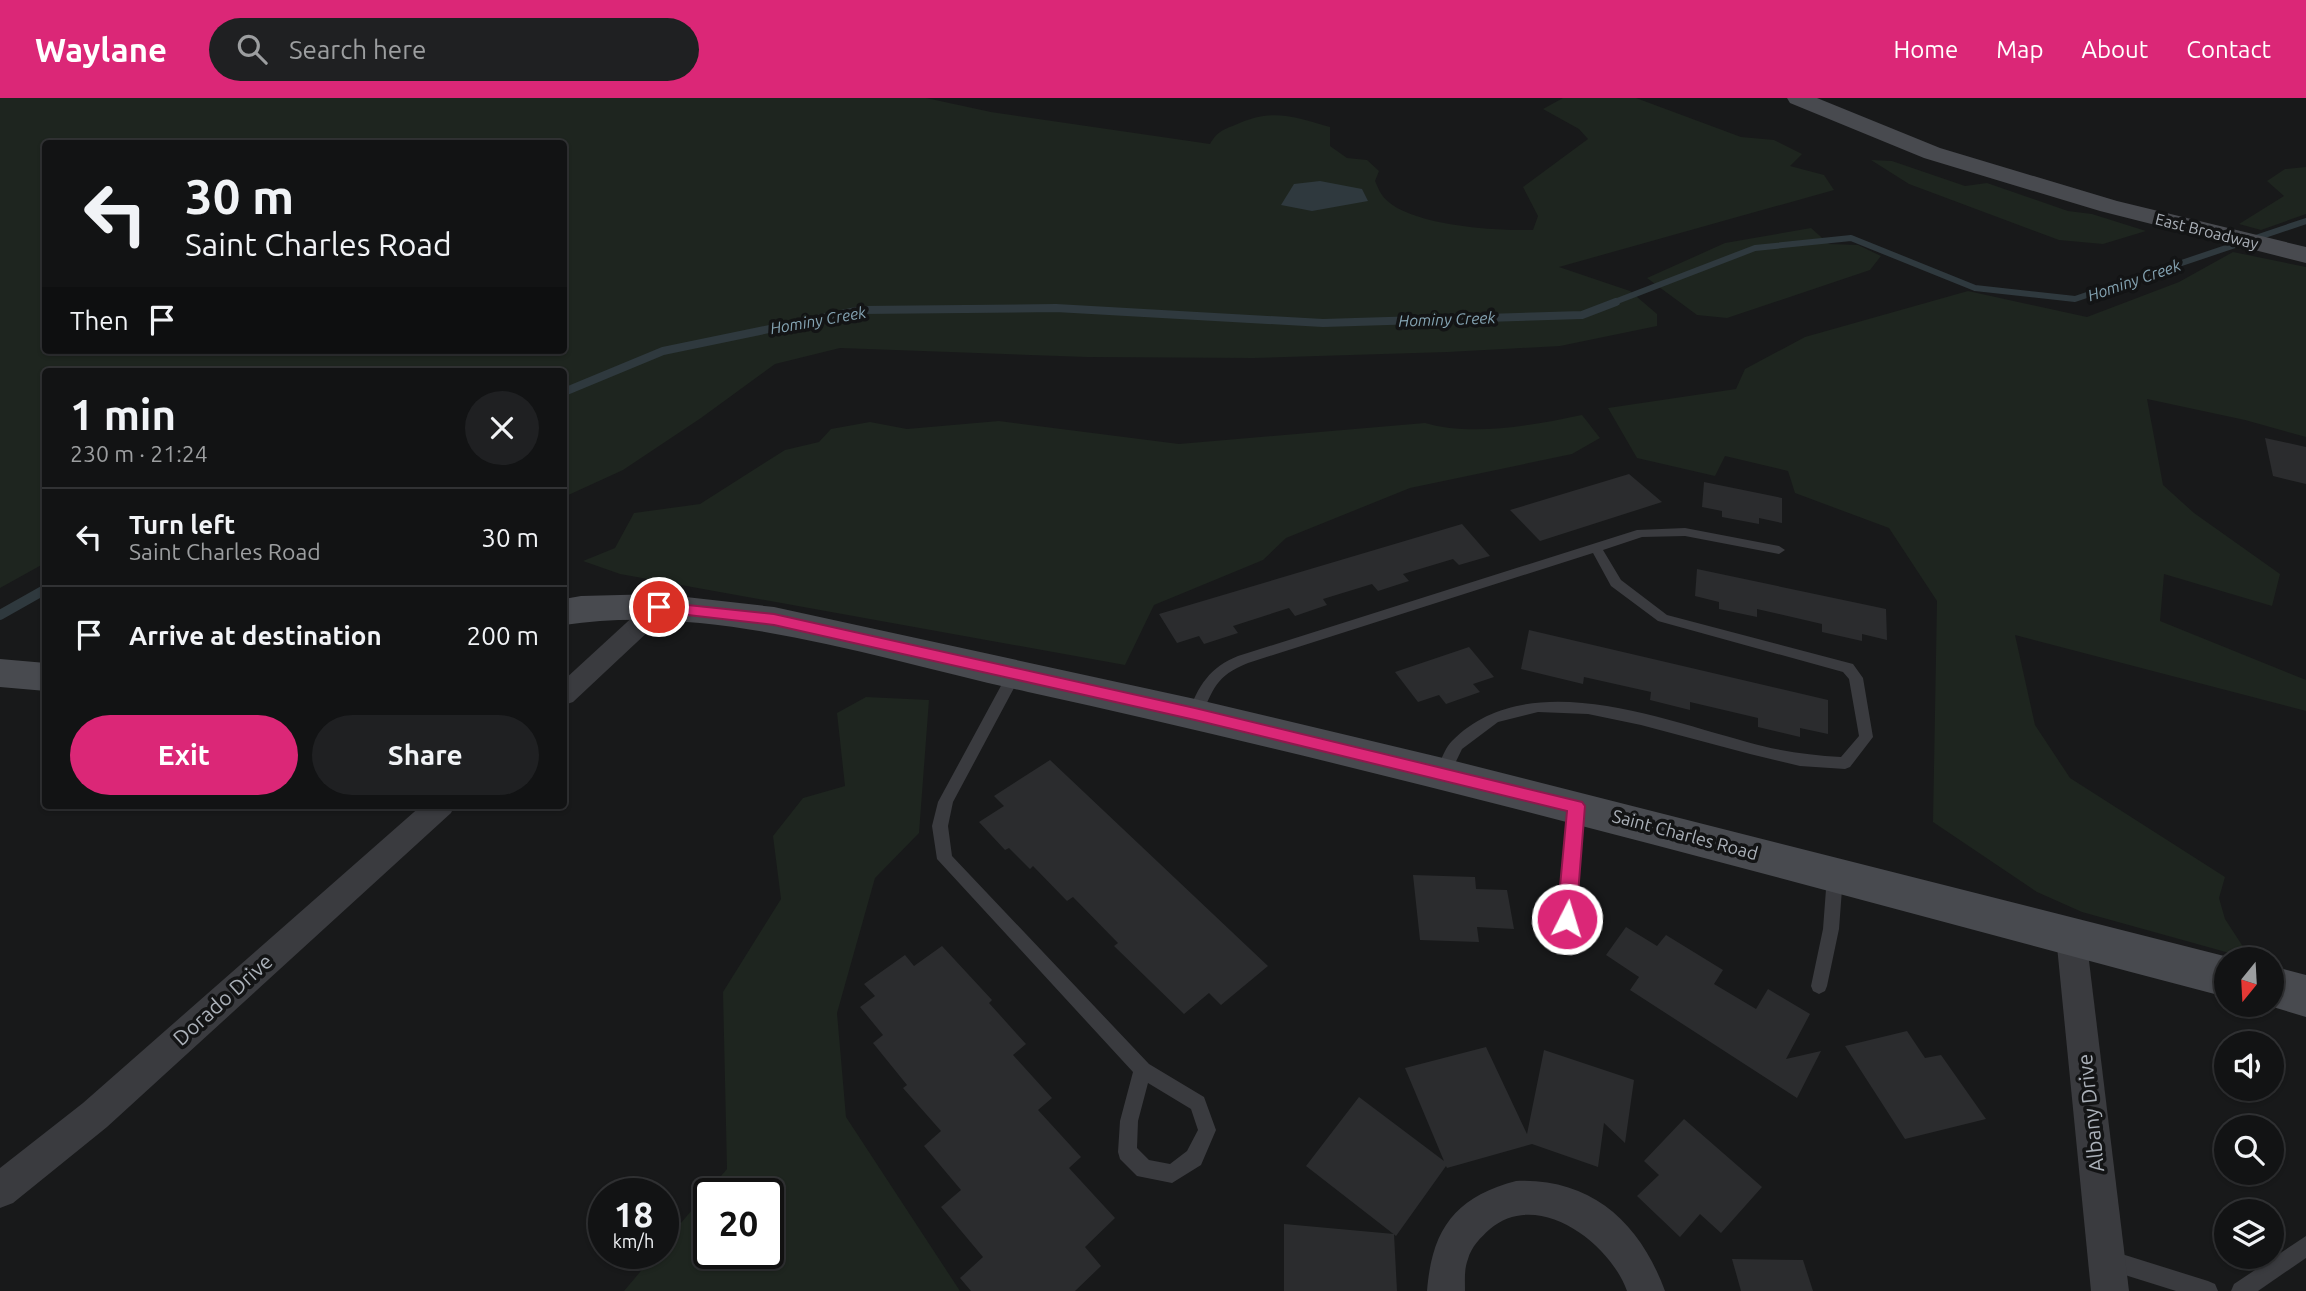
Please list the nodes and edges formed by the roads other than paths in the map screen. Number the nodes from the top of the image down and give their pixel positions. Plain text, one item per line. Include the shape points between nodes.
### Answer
1 (1798, 98) edge
2 (2306, 255) edge
3 (1596, 548) junction
4 (1779, 550) dead end
5 (659, 607) junction
6 (567, 611) edge
7 (0, 673) edge
8 (1014, 675) junction
9 (42, 677) edge
10 (567, 692) edge
11 (1195, 714) junction
12 (1443, 774) junction
13 (1576, 806) junction
14 (437, 809) edge
15 (1836, 874) junction
16 (1567, 919) dead end
17 (2071, 936) junction
18 (2214, 972) edge
19 (1819, 985) dead end
20 (2284, 990) edge
21 (2306, 996) edge
22 (1143, 1070) junction
23 (0, 1190) edge
24 (2306, 1246) edge
25 (2109, 1275) edge
26 (1446, 1291) edge
27 (1646, 1291) edge
28 (2208, 1291) edge
29 (2241, 1291) edge

1 - 2 street, East Broadway via 1932,153 2109,206
3 - 4 lane via 1641,534 1685,533
3 - 11 lane via 1240,659 1202,689
3 - 12 lane via 1616,583 1663,618 1848,668 1856,678 1866,737 1845,763 1824,764 1733,747 1620,714 1576,706 1537,706 1503,713 1474,729 1455,747
5 - 6 street, Saint Charles Road
5 - 8 street, Saint Charles Road via 774,620
5 - 10 street
7 - 9 street
8 - 11 street, Saint Charles Road
8 - 22 lane via 946,802 940,826 945,859
11 - 12 street, Saint Charles Road
12 - 13 street, Saint Charles Road
13 - 15 street, Saint Charles Road
13 - 16 lane
14 - 23 street, Dorado Drive via 95,1115
15 - 17 street, Saint Charles Road
15 - 19 lane
17 - 18 street, Saint Charles Road
17 - 25 street, Albany Drive
20 - 21 street
22 - 22 lane via 1129,1121 1127,1153 1144,1169 1172,1174 1194,1157 1208,1130 1198,1103
24 - 29 lane
25 - 28 lane
26 - 27 street via 1448,1260 1460,1231 1481,1210 1510,1199 1542,1198 1575,1208 1605,1228 1629,1255

